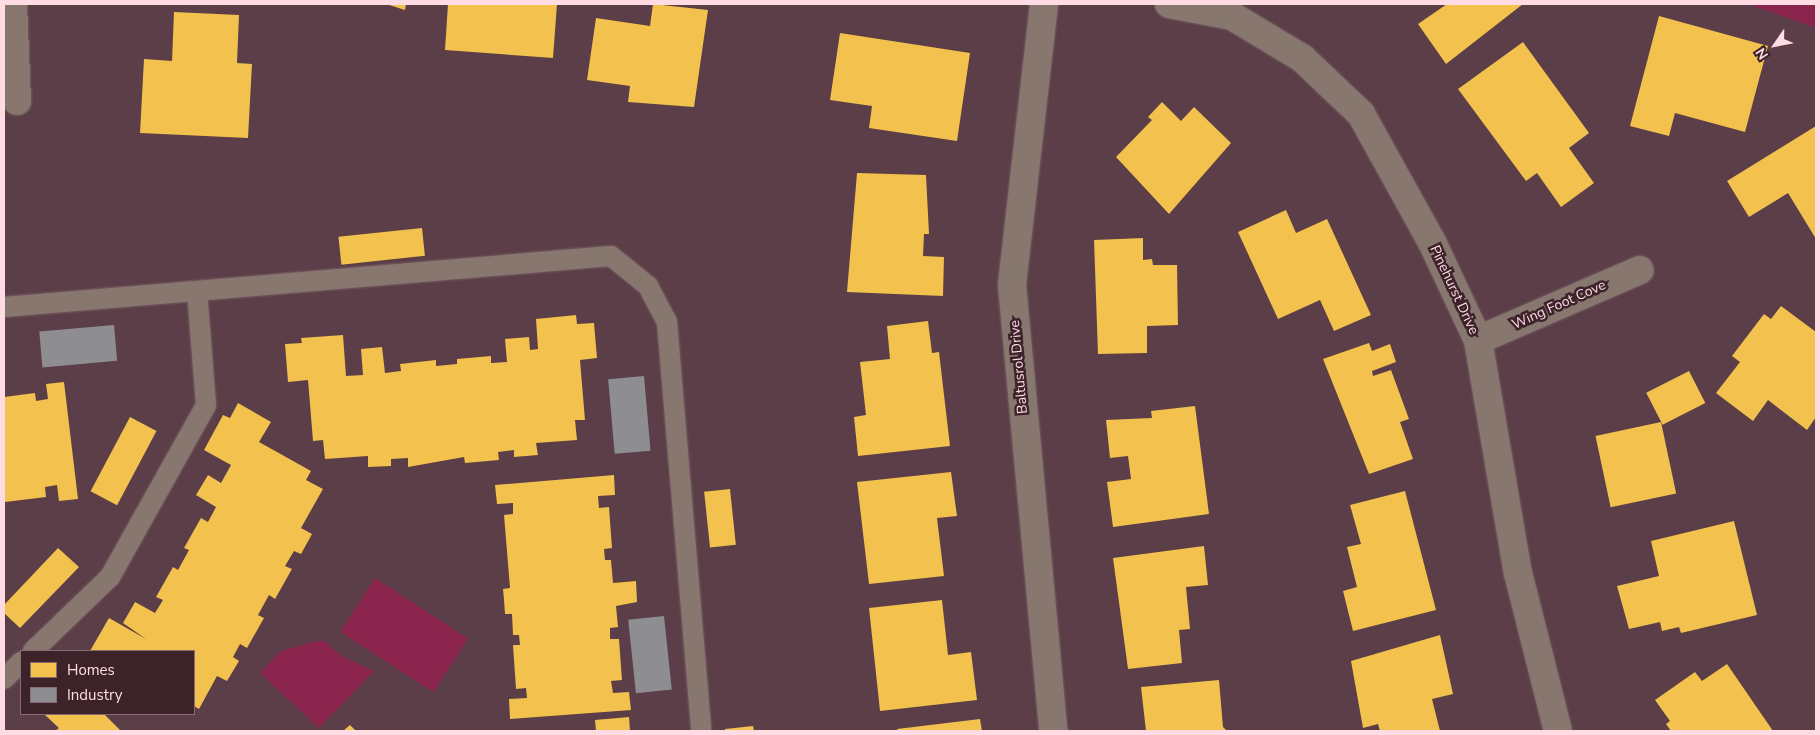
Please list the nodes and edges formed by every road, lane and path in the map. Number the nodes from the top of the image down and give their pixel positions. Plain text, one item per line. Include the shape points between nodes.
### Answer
1 (13, 4) edge
2 (1044, 4) edge
3 (1169, 4) edge
4 (17, 101) dead end
5 (1640, 270) dead end
6 (197, 291) junction
7 (4, 307) edge
8 (1478, 340) junction
9 (34, 650) edge
10 (20, 663) edge
11 (4, 679) edge
12 (701, 731) edge
13 (1053, 731) edge
14 (1558, 731) edge

1 - 4 street
2 - 13 street, Baltusrol Drive via 1012,285
3 - 8 street, Pinehurst Drive via 1232,16 1302,58 1360,114 1432,242
5 - 8 street, Wing Foot Cove
6 - 7 lane
6 - 9 lane via 206,405 110,577
6 - 12 lane via 611,256 648,286 667,322
8 - 14 street, Pinehurst Drive via 1518,573
10 - 11 lane

